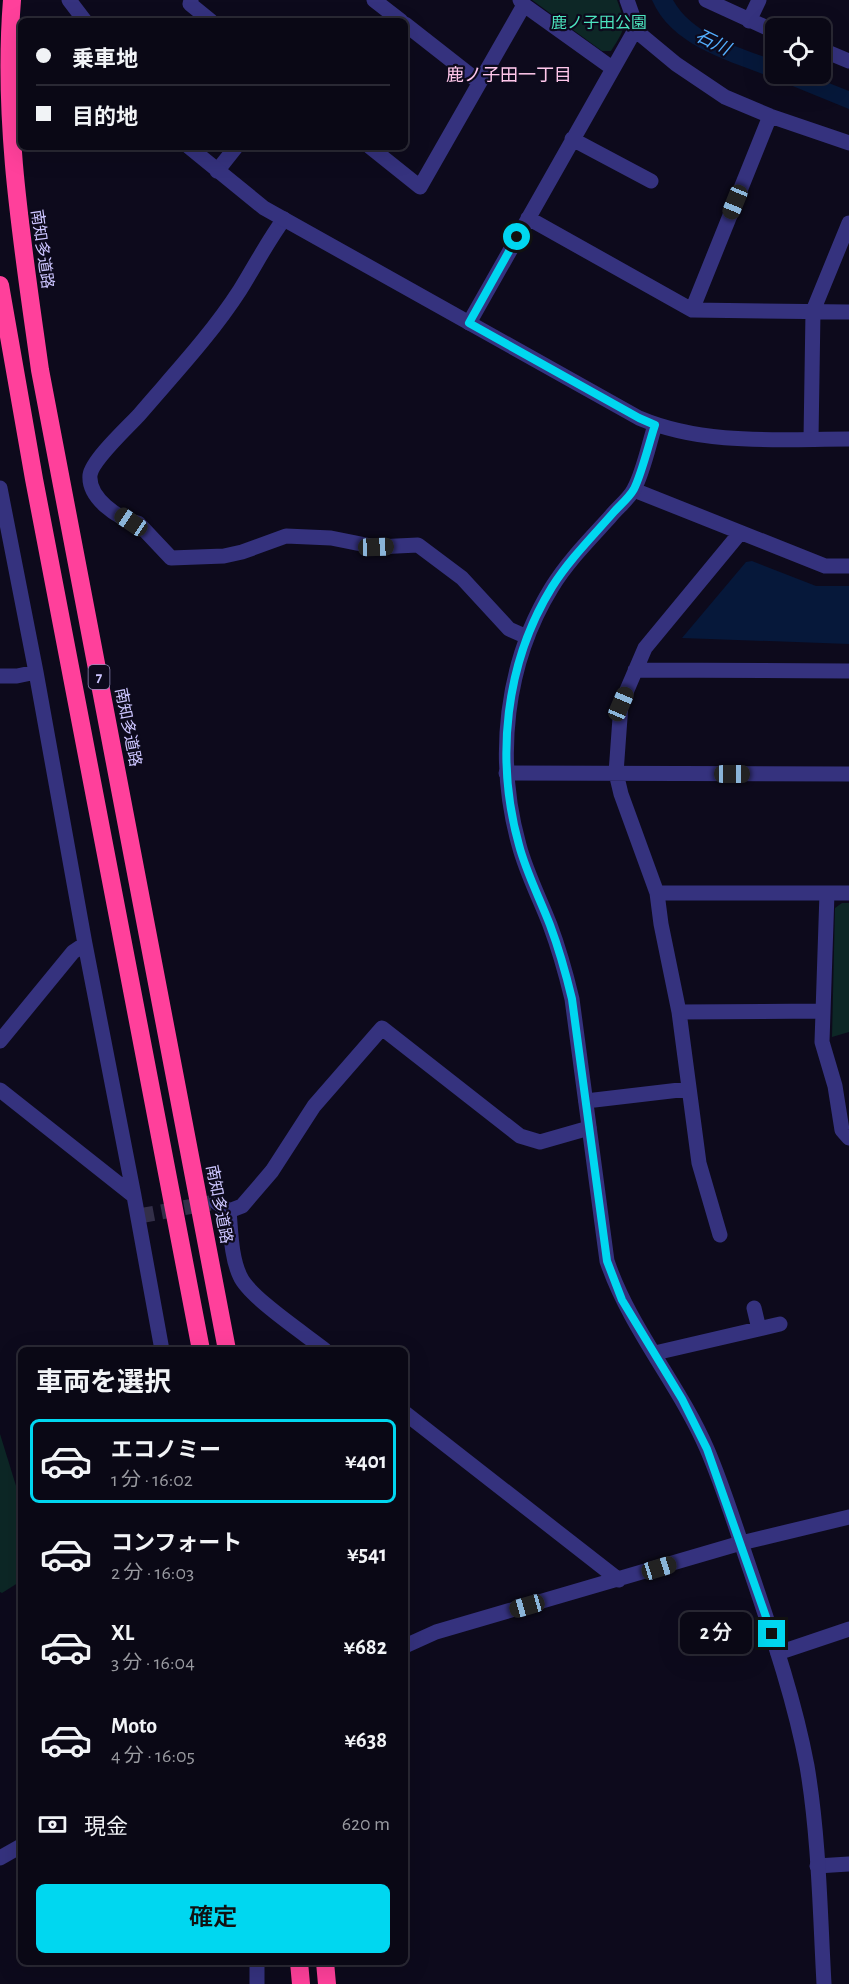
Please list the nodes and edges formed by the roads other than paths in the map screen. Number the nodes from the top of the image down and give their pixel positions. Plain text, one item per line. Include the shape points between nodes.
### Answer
1 (12, 0) edge
2 (69, 0) edge
3 (191, 0) edge
4 (374, 0) edge
5 (627, 0) edge
6 (706, 0) edge
7 (759, 0) edge
8 (522, 3) edge
9 (83, 18) edge
10 (207, 18) edge
11 (397, 18) edge
12 (749, 21) junction
13 (408, 26) edge
14 (765, 28) edge
15 (634, 30) junction
16 (831, 54) edge
17 (849, 61) edge
18 (612, 68) junction
19 (479, 82) junction
20 (770, 116) junction
21 (572, 139) junction
22 (849, 144) edge
23 (192, 150) edge
24 (234, 150) edge
25 (374, 150) edge
26 (217, 171) junction
27 (651, 181) dead end
28 (528, 218) junction
29 (284, 219) junction
30 (849, 223) edge
31 (0, 285) edge
32 (692, 310) junction
33 (813, 311) junction
34 (849, 312) edge
35 (469, 323) junction
36 (655, 425) junction
37 (811, 439) junction
38 (849, 439) edge
39 (0, 488) edge
40 (634, 490) junction
41 (740, 533) junction
42 (849, 566) edge
43 (527, 637) junction
44 (635, 670) junction
45 (849, 671) edge
46 (36, 672) junction
47 (0, 676) edge
48 (506, 773) junction
49 (616, 773) junction
50 (849, 774) edge
51 (657, 893) junction
52 (827, 893) junction
53 (849, 893) edge
54 (86, 944) junction
55 (822, 1011) junction
56 (679, 1012) junction
57 (0, 1041) edge
58 (842, 1084) edge
59 (688, 1089) junction
60 (0, 1090) edge
61 (586, 1101) junction
62 (589, 1128) junction
63 (849, 1138) edge
64 (134, 1196) junction
65 (216, 1202) dead end
66 (229, 1211) junction
67 (720, 1235) dead end
68 (754, 1308) dead end
69 (780, 1324) dead end
70 (759, 1329) junction
71 (161, 1347) edge
72 (200, 1347) edge
73 (227, 1347) edge
74 (321, 1347) edge
75 (655, 1353) junction
76 (408, 1415) edge
77 (849, 1517) edge
78 (741, 1543) junction
79 (619, 1580) junction
80 (849, 1629) edge
81 (408, 1645) edge
82 (778, 1653) junction
83 (18, 1848) edge
84 (0, 1858) edge
85 (849, 1864) edge
86 (818, 1866) junction
87 (257, 1965) edge
88 (299, 1965) edge
89 (257, 1984) edge
90 (301, 1984) edge
91 (824, 1984) edge

1 - 73 highway, 南知多道路 / 7 via 11,146 40,370
2 - 9 street
3 - 10 street via 190,4
4 - 11 street
5 - 15 street
6 - 12 street
7 - 12 street
8 - 18 street
8 - 19 street
12 - 14 street
13 - 19 street
15 - 18 street
15 - 20 street via 725,97
16 - 17 street
18 - 21 street
19 - 25 street via 420,187
20 - 22 street
20 - 32 street
21 - 27 street
21 - 28 street
23 - 26 street
24 - 26 street
26 - 29 street
28 - 32 street
28 - 35 street
29 - 35 street
29 - 43 street via 204,341 110,445 90,473 91,489 96,497 138,523 171,558 224,556 286,536 331,538 376,547 418,545 462,578 509,629
30 - 33 street
31 - 72 highway, 7
32 - 33 street
33 - 34 street
33 - 37 street
35 - 36 street
36 - 37 street via 723,438
36 - 40 street
37 - 38 street
39 - 46 street
40 - 41 street
40 - 43 street via 568,564
41 - 42 street via 825,566
41 - 44 street via 645,648
43 - 48 street via 511,698
44 - 45 street
44 - 49 street via 621,704
46 - 47 street
46 - 54 street
48 - 49 street
48 - 61 street via 519,848 551,927 572,999
49 - 50 street
49 - 51 street
51 - 52 street
51 - 56 street
52 - 53 street
52 - 55 street
54 - 57 street via 73,952
54 - 64 street
55 - 56 street
55 - 58 street via 822,1042
56 - 59 street
58 - 63 street via 842,1130
59 - 61 street
59 - 67 street via 699,1163
60 - 64 street
61 - 62 street
62 - 66 street via 540,1142 520,1136 382,1028 314,1106 272,1171 242,1206
62 - 75 street via 607,1261 622,1300
64 - 71 street
65 - 66 street
66 - 74 street via 233,1250 246,1287
68 - 70 street
69 - 70 street
70 - 75 street
75 - 78 street via 707,1449
76 - 79 street
77 - 78 street
78 - 79 street
78 - 82 street
79 - 81 street via 436,1632
80 - 82 street
82 - 86 street via 807,1767
83 - 84 street
85 - 86 street
86 - 91 street
87 - 89 street
88 - 90 highway

